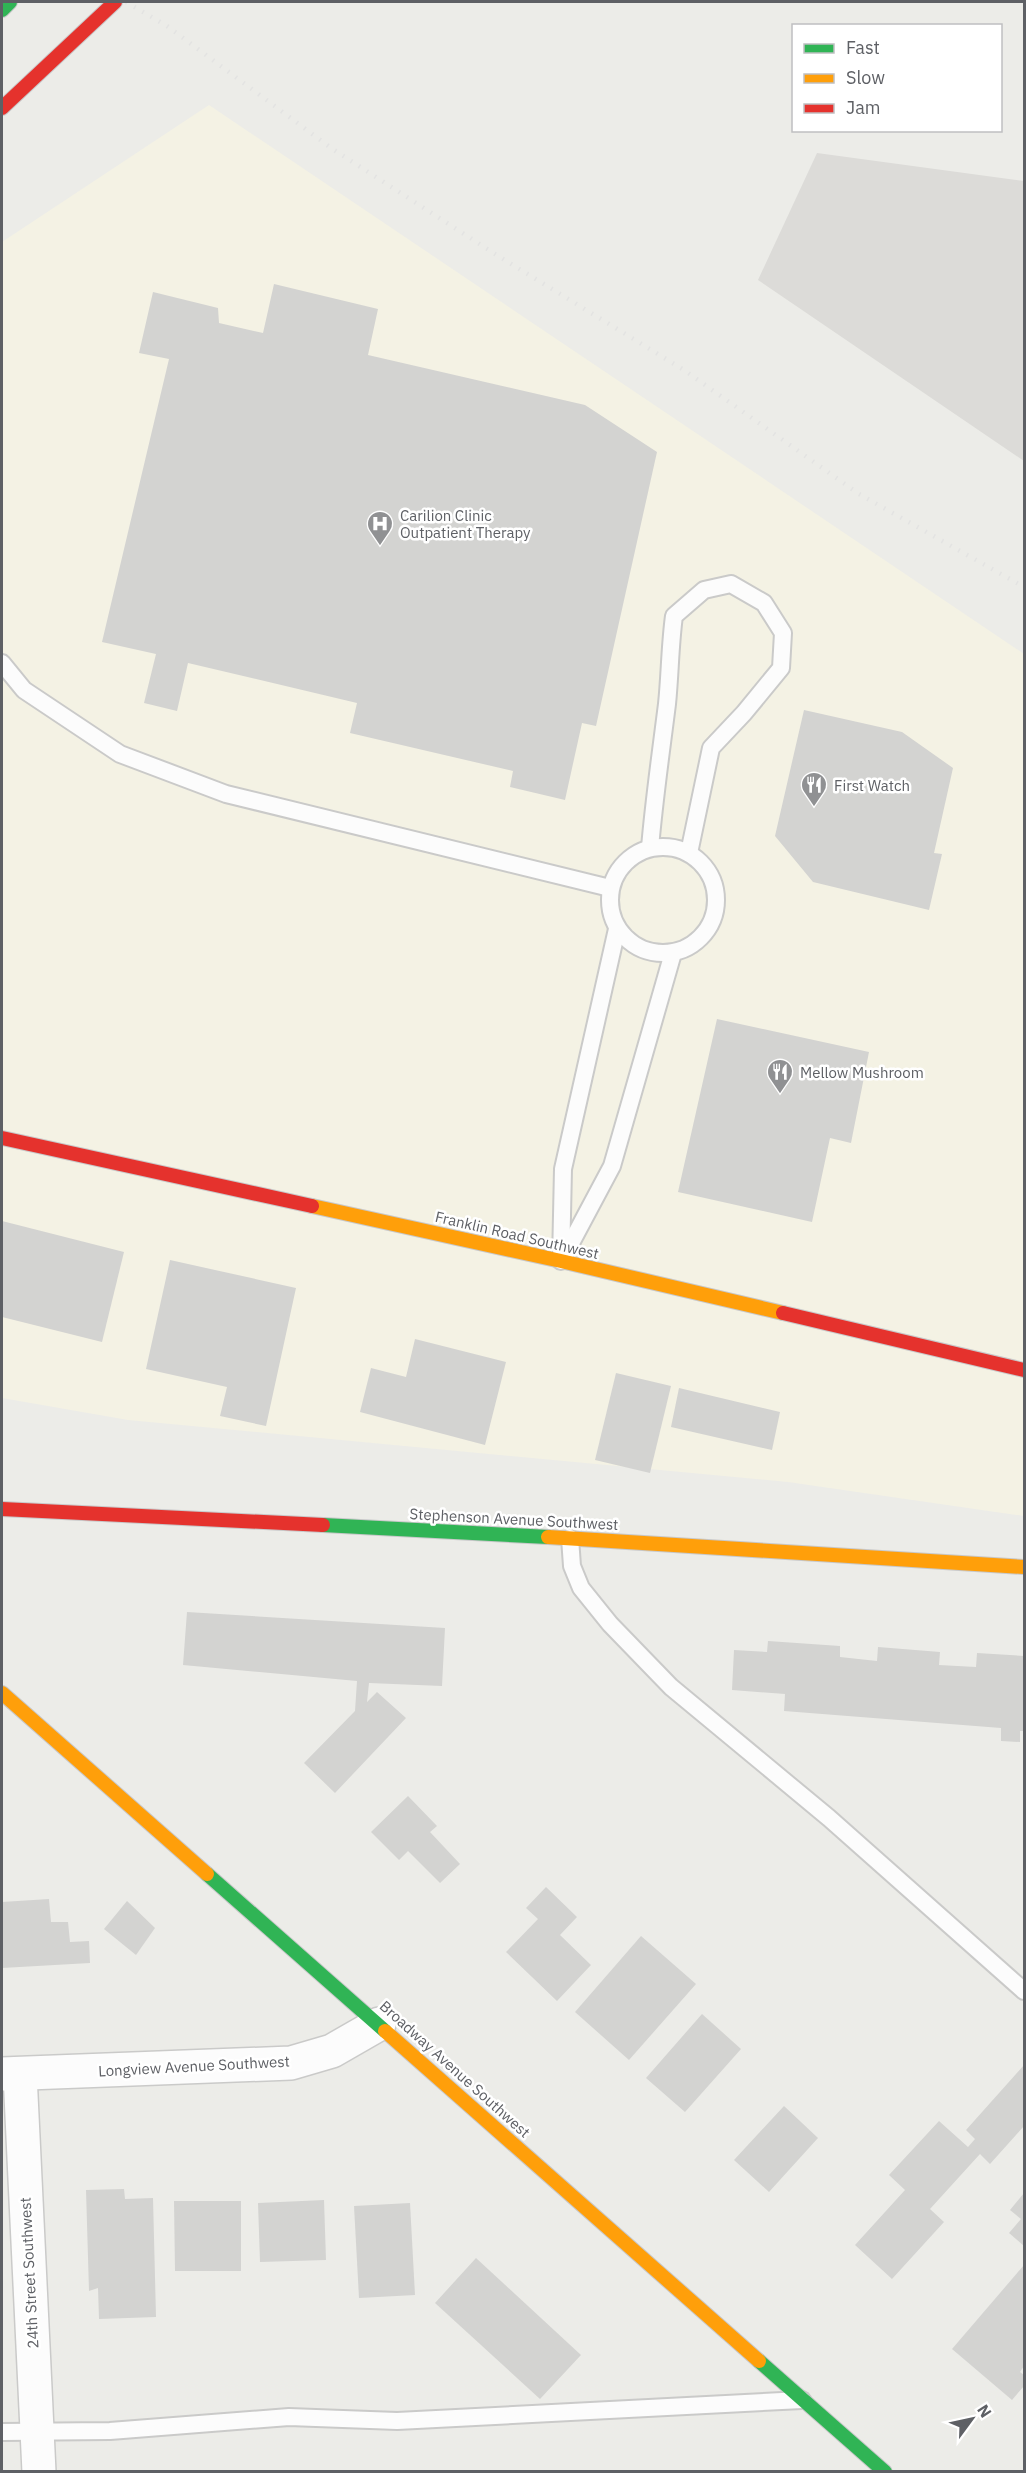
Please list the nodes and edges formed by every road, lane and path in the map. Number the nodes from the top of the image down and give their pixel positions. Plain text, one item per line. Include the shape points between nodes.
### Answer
1 (10, 2) edge
2 (115, 2) edge
3 (2, 10) edge
4 (2, 108) edge
5 (2, 663) edge
6 (650, 848) junction
7 (688, 853) junction
8 (610, 888) junction
9 (618, 929) junction
10 (673, 953) junction
11 (2, 1138) edge
12 (561, 1261) junction
13 (1024, 1370) edge
14 (2, 1509) edge
15 (570, 1538) junction
16 (1024, 1567) edge
17 (2, 1693) edge
18 (1024, 1991) edge
19 (379, 2024) junction
20 (11, 2074) edge
21 (802, 2400) junction
22 (2, 2432) edge
23 (37, 2432) junction
24 (39, 2472) edge
25 (885, 2472) edge

1 - 3 street
2 - 4 street
5 - 8 lane via 24,690 120,754 226,794
6 - 7 lane via 670,847
6 - 7 lane via 674,616 704,590 731,584 764,603 783,633 781,668 711,748
6 - 8 lane via 633,856 618,870
7 - 10 lane via 705,867 714,887 716,908 708,928 693,945
8 - 9 lane via 610,909
9 - 10 lane via 632,945 652,953
9 - 12 lane via 563,1169
10 - 12 lane via 612,1166
11 - 12 street, Franklin Road Southwest
12 - 13 street, Franklin Road Southwest
14 - 15 street, Stephenson Avenue Southwest
15 - 16 street, Stephenson Avenue Southwest
15 - 18 lane via 572,1566 581,1588 672,1688 829,1818
17 - 19 street, Broadway Avenue Southwest
19 - 20 street, Longview Avenue Southwest via 332,2051 291,2063
19 - 21 street, Broadway Avenue Southwest
20 - 23 street, 24th Street Southwest
21 - 23 lane via 397,2421 289,2417 110,2431
21 - 25 street, Broadway Avenue Southwest
22 - 23 lane
23 - 24 street, 24th Street Southwest

